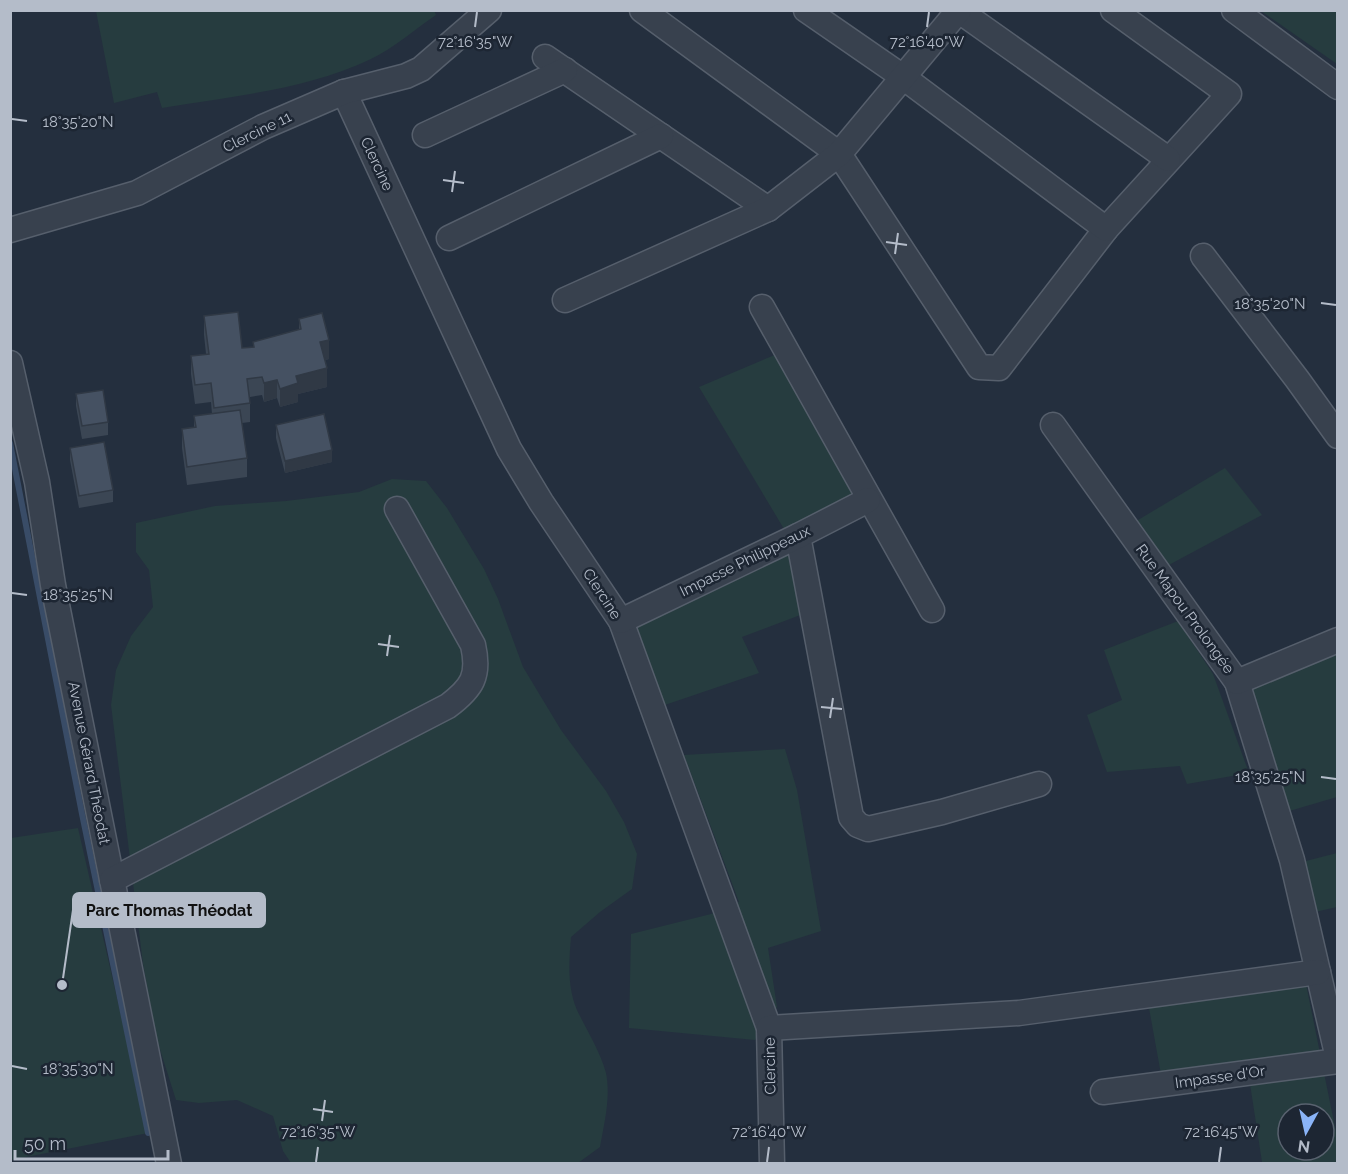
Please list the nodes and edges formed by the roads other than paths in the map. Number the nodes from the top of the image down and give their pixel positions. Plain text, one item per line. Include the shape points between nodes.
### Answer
1 (489, 10) edge
2 (642, 10) edge
3 (806, 10) edge
4 (1113, 10) edge
5 (1234, 10) edge
6 (958, 11) edge
7 (545, 57) dead end
8 (565, 70) junction
9 (903, 78) junction
10 (1338, 87) edge
11 (344, 92) junction
12 (425, 135) dead end
13 (661, 136) junction
14 (840, 154) junction
15 (1168, 159) junction
16 (768, 209) junction
17 (1106, 229) junction
18 (10, 230) edge
19 (449, 238) dead end
20 (1203, 256) dead end
21 (565, 300) dead end
22 (762, 307) dead end
23 (10, 363) edge
24 (15, 406) edge
25 (1053, 425) dead end
26 (1338, 436) edge
27 (868, 500) junction
28 (397, 509) dead end
29 (798, 536) junction
30 (932, 610) dead end
31 (621, 621) junction
32 (1338, 640) edge
33 (1238, 682) junction
34 (1039, 784) dead end
35 (112, 880) junction
36 (1318, 972) junction
37 (769, 1028) junction
38 (1338, 1060) edge
39 (1103, 1092) dead end
40 (170, 1164) edge
41 (772, 1164) edge

1 - 11 street, Clercine 11 via 421,69
2 - 14 street
3 - 9 street
4 - 15 street via 1229,94
5 - 10 street
6 - 9 street
6 - 15 street
7 - 8 street
8 - 12 street
8 - 13 street
9 - 14 street
9 - 17 street
11 - 18 street, Clercine 11 via 263,127 137,193
11 - 31 street, Clercine via 509,449
13 - 16 street
13 - 19 street
14 - 16 street
14 - 17 street via 979,367 999,368
15 - 17 street
16 - 21 street
20 - 26 street
22 - 27 street
23 - 24 street, Avenue Gérard Théodat
24 - 35 street, Avenue Gérard Théodat via 37,482 53,585
25 - 33 street, Rue Mapou Prolongée
27 - 29 street, Impasse Philippeaux
27 - 30 street
28 - 35 street via 473,645 477,663 473,681 464,694 448,706
29 - 31 street, Impasse Philippeaux
29 - 34 street via 851,817 858,825 868,829
31 - 37 street, Clercine
32 - 33 street
33 - 36 street, Rue Mapou Prolongée via 1292,861
35 - 40 street, Avenue Gérard Théodat
36 - 37 street via 1019,1013
36 - 38 street, Rue Mapou Prolongée
37 - 41 street, Clercine
38 - 39 street, Impasse d'Or

